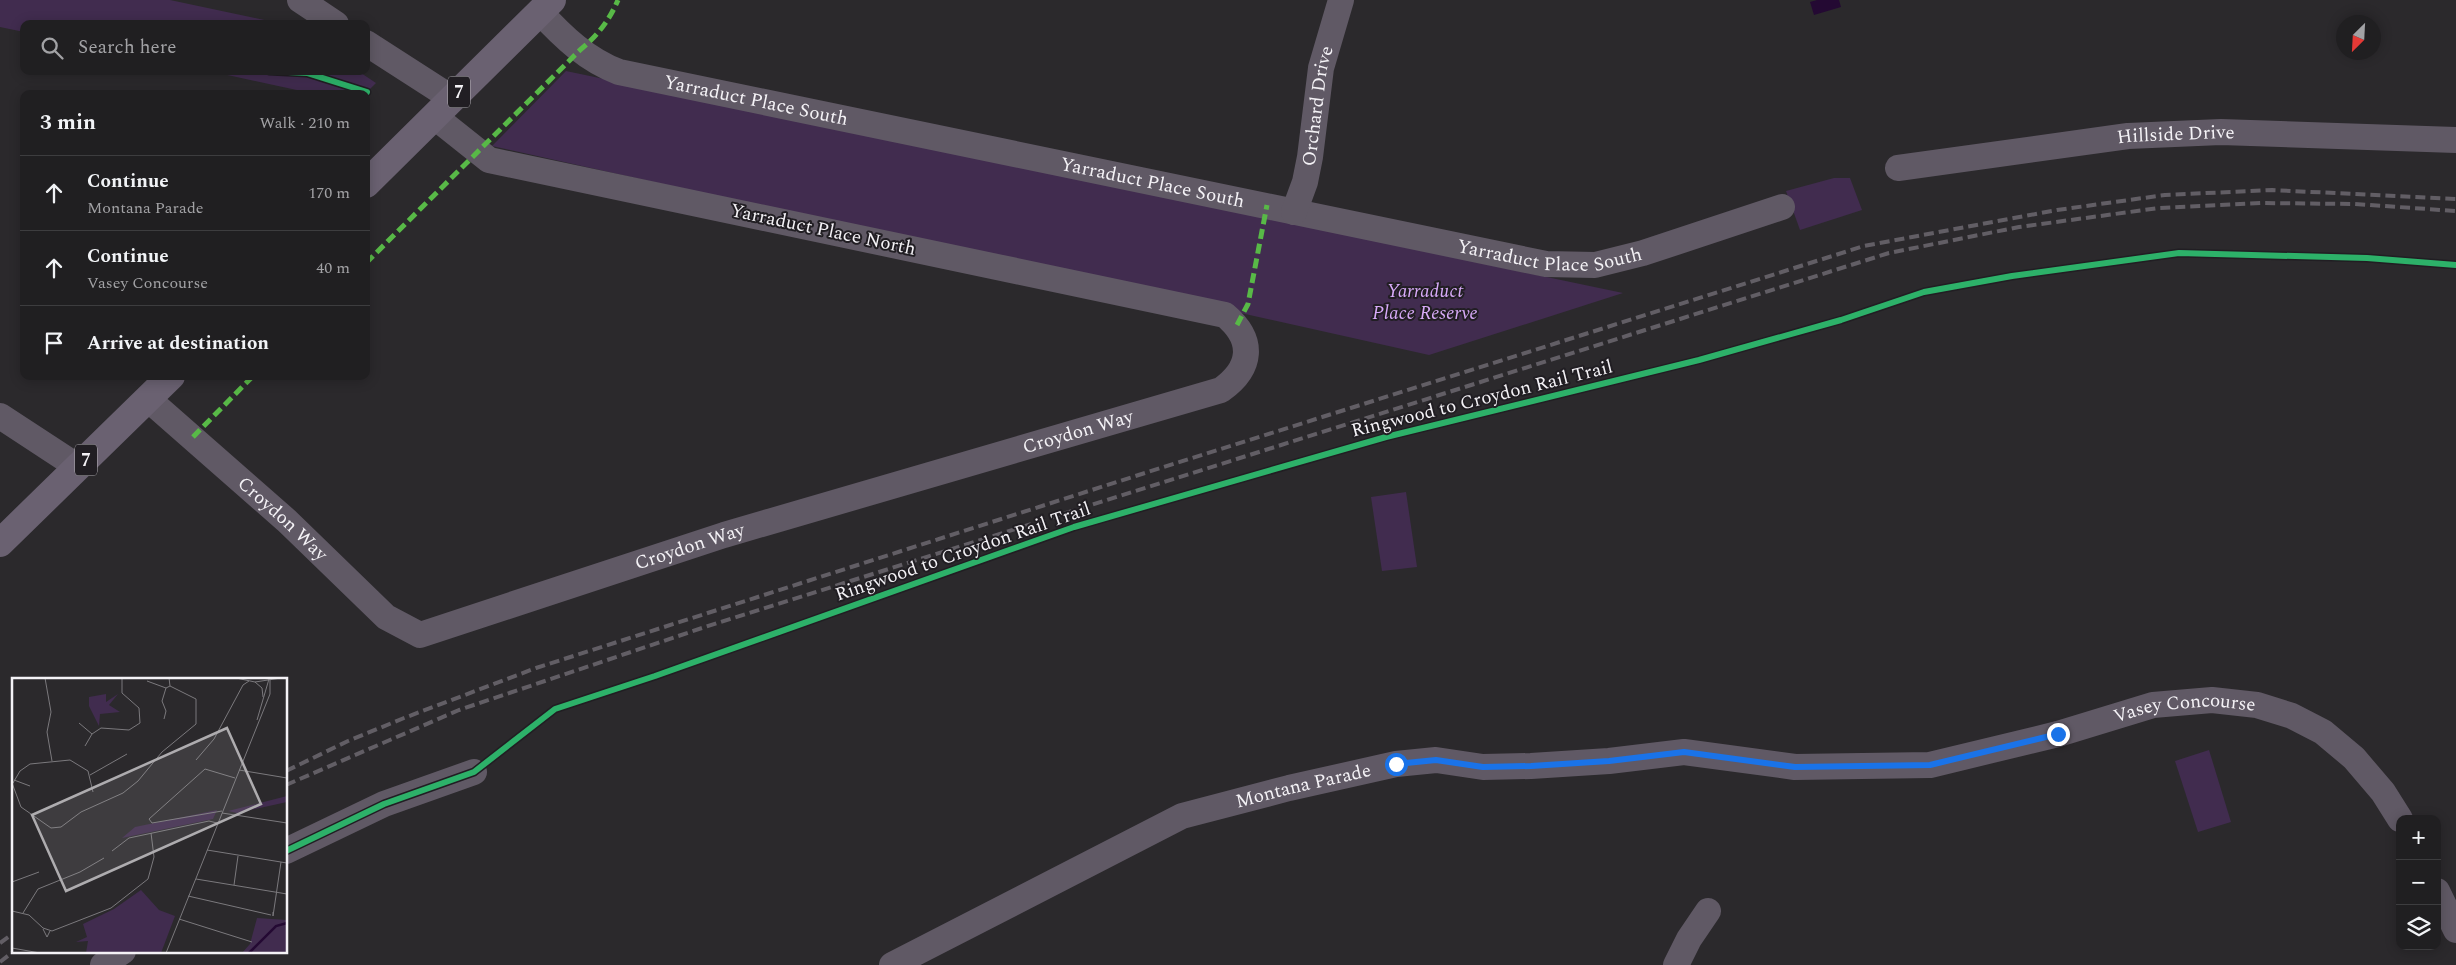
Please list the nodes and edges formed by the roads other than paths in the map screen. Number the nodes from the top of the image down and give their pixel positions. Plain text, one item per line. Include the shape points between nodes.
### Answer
1 (300, 0) edge
2 (1341, 0) edge
3 (546, 6) edge
4 (330, 20) edge
5 (370, 46) edge
6 (444, 108) junction
7 (2456, 140) edge
8 (1898, 168) dead end
9 (370, 180) edge
10 (1782, 207) dead end
11 (1294, 212) junction
12 (1225, 315) joint
13 (167, 380) edge
14 (148, 399) junction
15 (0, 416) edge
16 (78, 468) junction
17 (0, 543) edge
18 (1930, 765) joint
19 (474, 772) dead end
20 (2397, 815) edge
21 (288, 850) edge
22 (2441, 899) edge
23 (1708, 910) dead end
24 (2456, 930) edge
25 (122, 952) edge
26 (103, 965) edge
27 (892, 965) edge
28 (1676, 965) edge

1 - 4 street
2 - 11 street, Orchard Drive via 1321,68 1310,157
3 - 6 main road, 7
3 - 11 street, Yarraduct Place South via 587,56 619,72
5 - 6 street, Yarraduct Place North
6 - 9 main road, 7
6 - 12 street, Yarraduct Place North via 489,160
7 - 8 street, Hillside Drive via 2221,132 2128,136
10 - 11 street, Yarraduct Place South via 1652,251 1595,265 1546,264
12 - 14 street, Croydon Way via 1237,326 1246,354 1243,370 1221,390 724,535 420,635 386,617 287,521
13 - 14 main road, 7
14 - 16 main road, 7
15 - 16 street
16 - 17 main road, 7
18 - 20 street, Vasey Concourse via 2058,734 2153,705 2212,700 2257,705 2292,716 2323,732 2354,758
18 - 27 street, Montana Parade via 1795,767 1684,752 1531,766 1483,767 1436,760 1396,764 1182,816
19 - 21 street via 384,804
22 - 24 street
23 - 28 street
25 - 26 street

